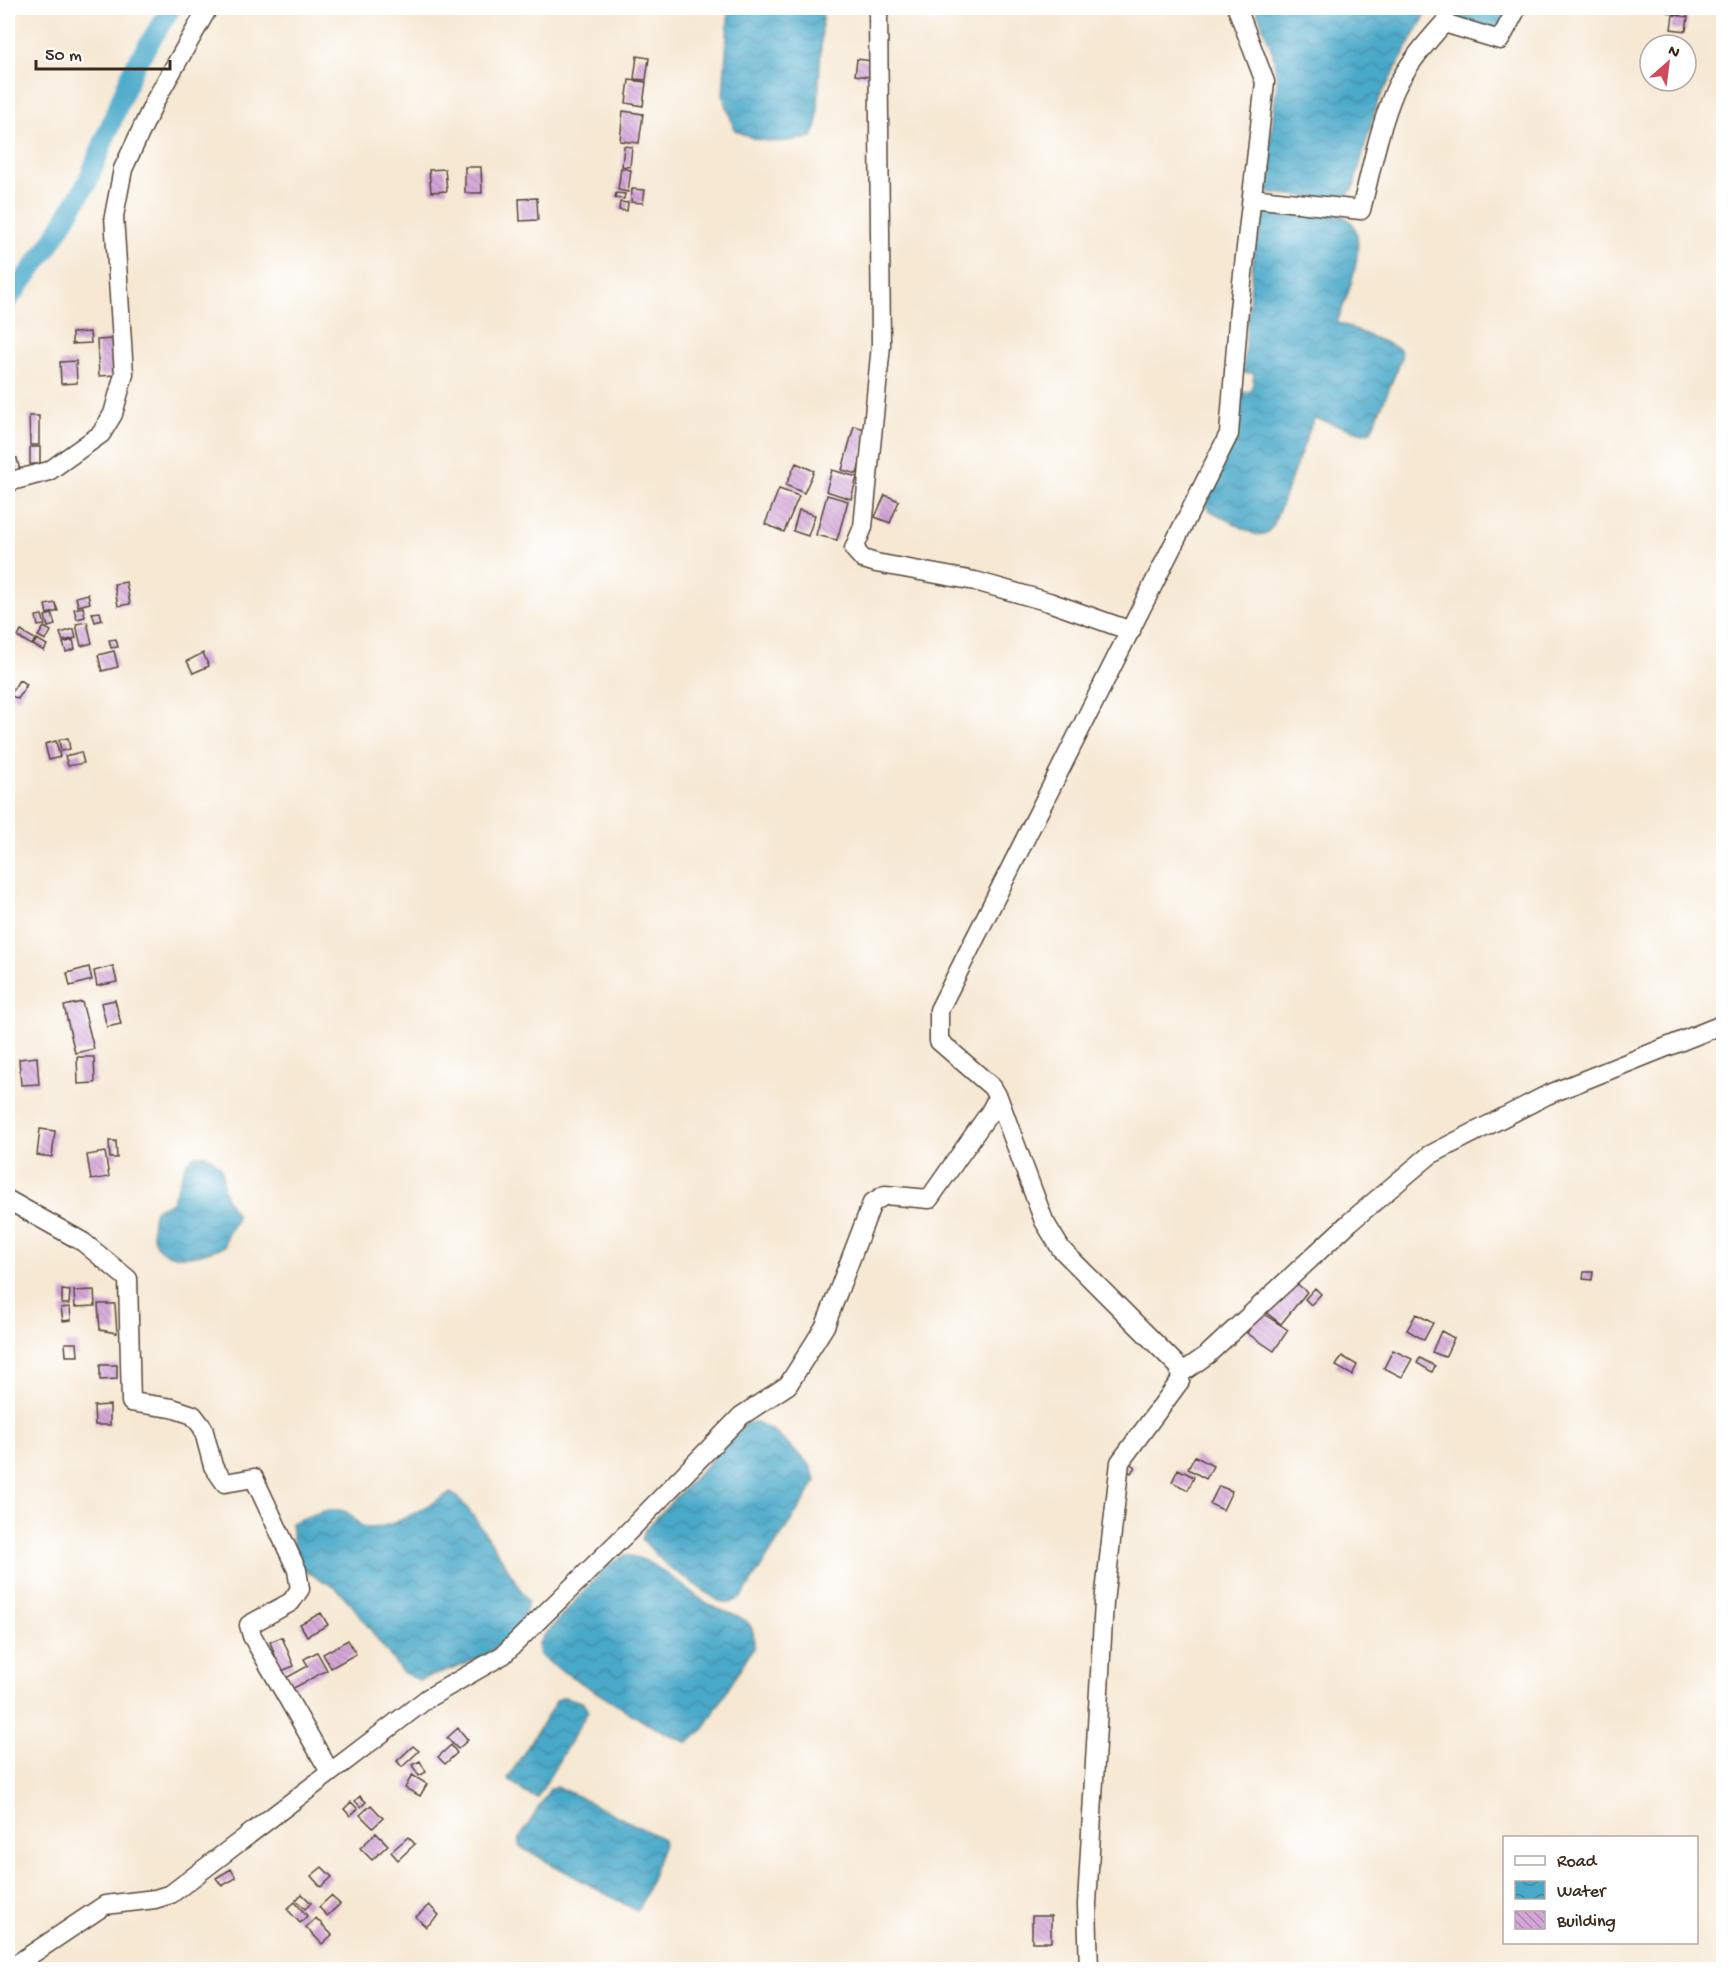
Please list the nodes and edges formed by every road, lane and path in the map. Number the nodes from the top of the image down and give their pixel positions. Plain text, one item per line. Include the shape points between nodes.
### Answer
1 (208, 8) edge
2 (878, 8) edge
3 (1237, 8) edge
4 (1517, 8) edge
5 (1252, 198) junction
6 (8, 482) edge
7 (1131, 631) junction
8 (1724, 1024) edge
9 (998, 1097) junction
10 (8, 1200) edge
11 (1180, 1374) junction
12 (330, 1772) junction
13 (8, 1970) edge
14 (1089, 1970) edge

1 - 6 street via 156,99 123,169 114,216 123,374 113,414 101,434 49,471
2 - 7 street via 881,345 863,527 854,549 863,559 876,563 975,581
3 - 5 street via 1265,82
4 - 5 street via 1500,40 1444,23 1430,39 1396,88 1377,143 1361,210
5 - 7 street via 1229,434
7 - 9 street via 939,1010 939,1041 992,1087
8 - 11 street via 1548,1095 1430,1155 1350,1222 1207,1355
9 - 11 street via 1044,1221 1061,1249 1165,1352 1181,1370
9 - 12 street via 929,1199 885,1195 872,1203 825,1326 788,1385 741,1416 503,1655 428,1698
10 - 12 street via 83,1242 128,1279 131,1402 193,1415 203,1428 213,1466 225,1483 254,1478 297,1570 300,1589 291,1602 249,1625
11 - 14 street via 1180,1382 1120,1462 1103,1614 1088,1904
12 - 13 street via 171,1894 105,1905

